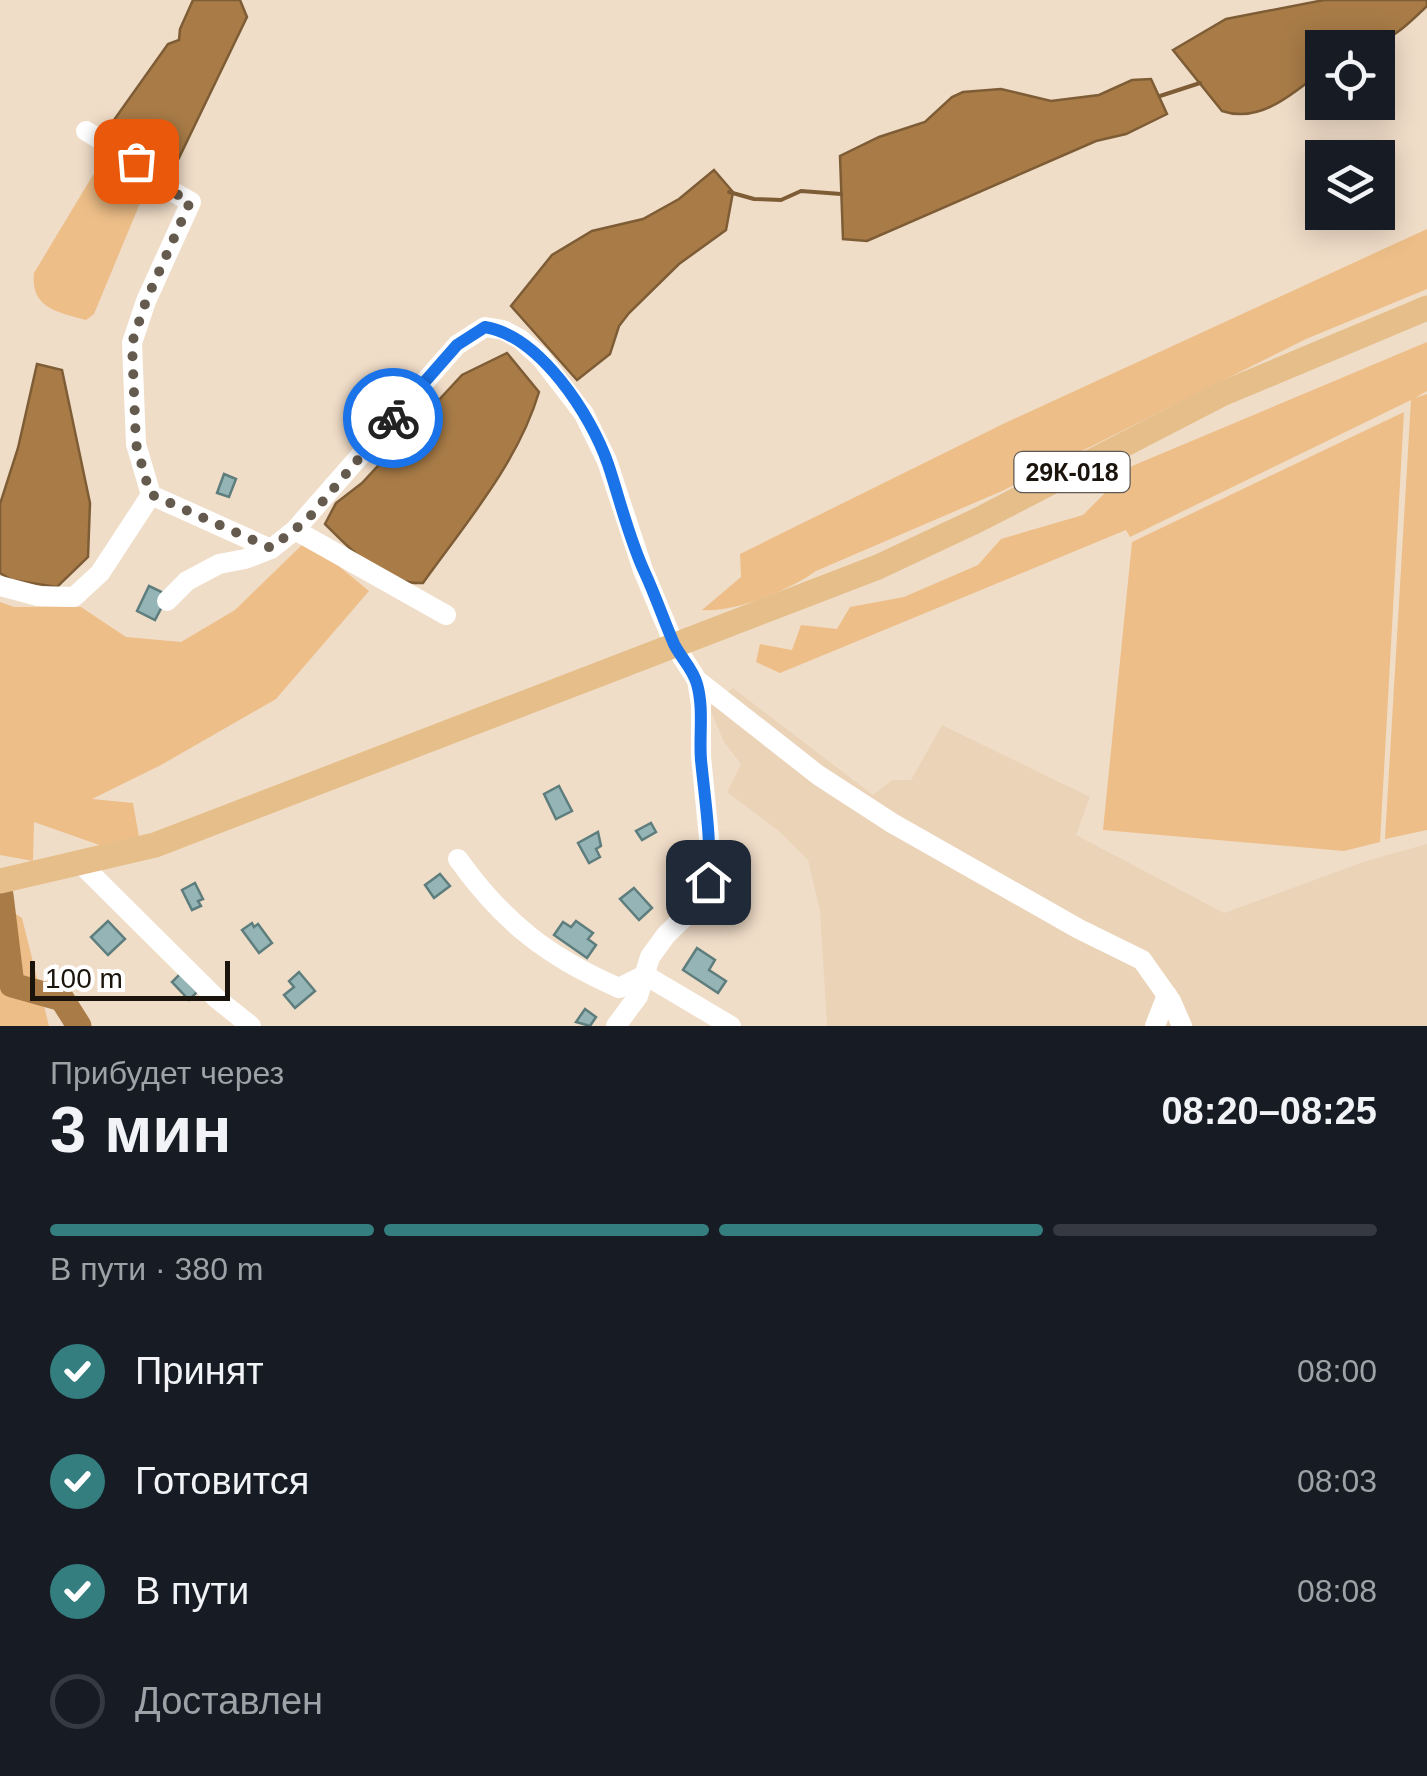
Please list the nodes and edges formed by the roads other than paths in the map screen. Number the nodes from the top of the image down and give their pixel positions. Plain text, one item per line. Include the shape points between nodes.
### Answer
1 (86, 132) dead end
2 (1427, 308) edge
3 (150, 494) junction
4 (295, 530) junction
5 (271, 548) junction
6 (0, 586) edge
7 (167, 601) dead end
8 (446, 615) dead end
9 (675, 646) junction
10 (696, 680) junction
11 (458, 859) dead end
12 (80, 863) junction
13 (0, 882) edge
14 (644, 975) junction
15 (1166, 995) junction
16 (251, 1026) edge
17 (616, 1026) edge
18 (731, 1026) edge
19 (1156, 1026) edge
20 (1182, 1026) edge

1 - 3 street via 190,202 132,343 136,444
2 - 9 main road, 29К-018 via 1222,394 878,567
3 - 5 street
3 - 6 street via 100,574 74,597
4 - 5 street
4 - 8 street
4 - 9 street via 457,345 485,327 503,330 540,358 584,414
5 - 7 street via 187,580
9 - 10 street
9 - 12 main road, 29К-018 via 156,845
10 - 14 street via 710,859 706,896 666,935
10 - 15 street via 892,823 1142,960
11 - 14 street via 530,940 619,988
12 - 13 main road, 29К-018
12 - 16 street
14 - 17 street
14 - 18 street
15 - 19 street
15 - 20 street

